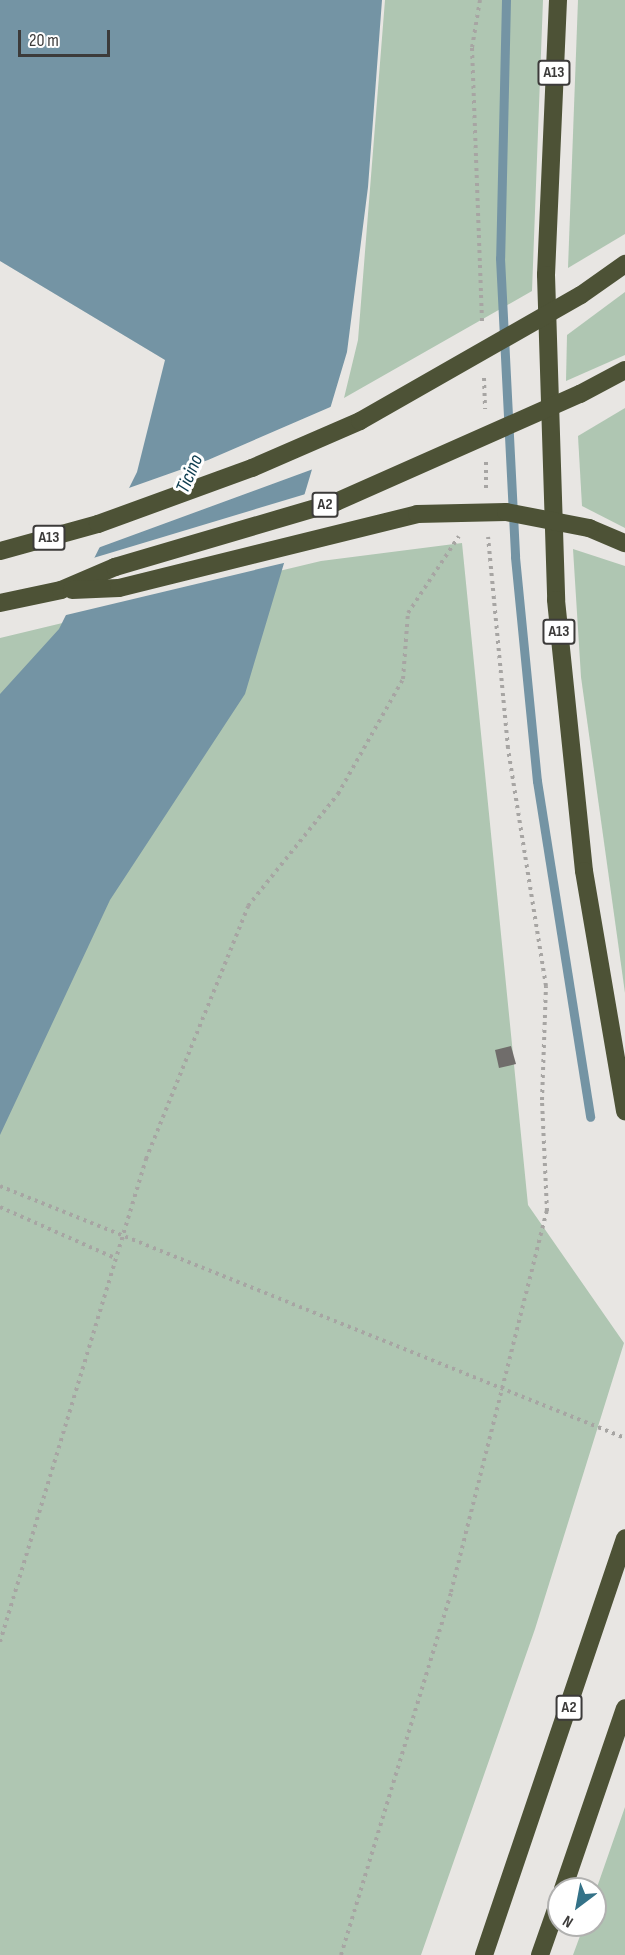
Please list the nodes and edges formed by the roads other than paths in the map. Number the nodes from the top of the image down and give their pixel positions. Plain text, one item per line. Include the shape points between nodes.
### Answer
1 (558, 0) edge
2 (625, 264) edge
3 (625, 370) edge
4 (625, 543) edge
5 (0, 551) edge
6 (61, 590) junction
7 (0, 603) edge
8 (625, 1112) edge
9 (625, 1538) edge
10 (625, 1708) edge
11 (567, 1877) edge
12 (547, 1935) edge
13 (484, 1955) edge
14 (540, 1955) edge

1 - 8 highway, A13 via 546,264 556,600 584,871
2 - 5 highway, A13, bridge via 580,296 428,385 301,449 148,507
3 - 6 highway, A2, bridge via 580,394 336,502 115,567
4 - 6 highway, A2, bridge via 589,528 506,512 417,514 119,588
6 - 7 highway
9 - 13 highway, A2
10 - 11 highway
12 - 14 highway

